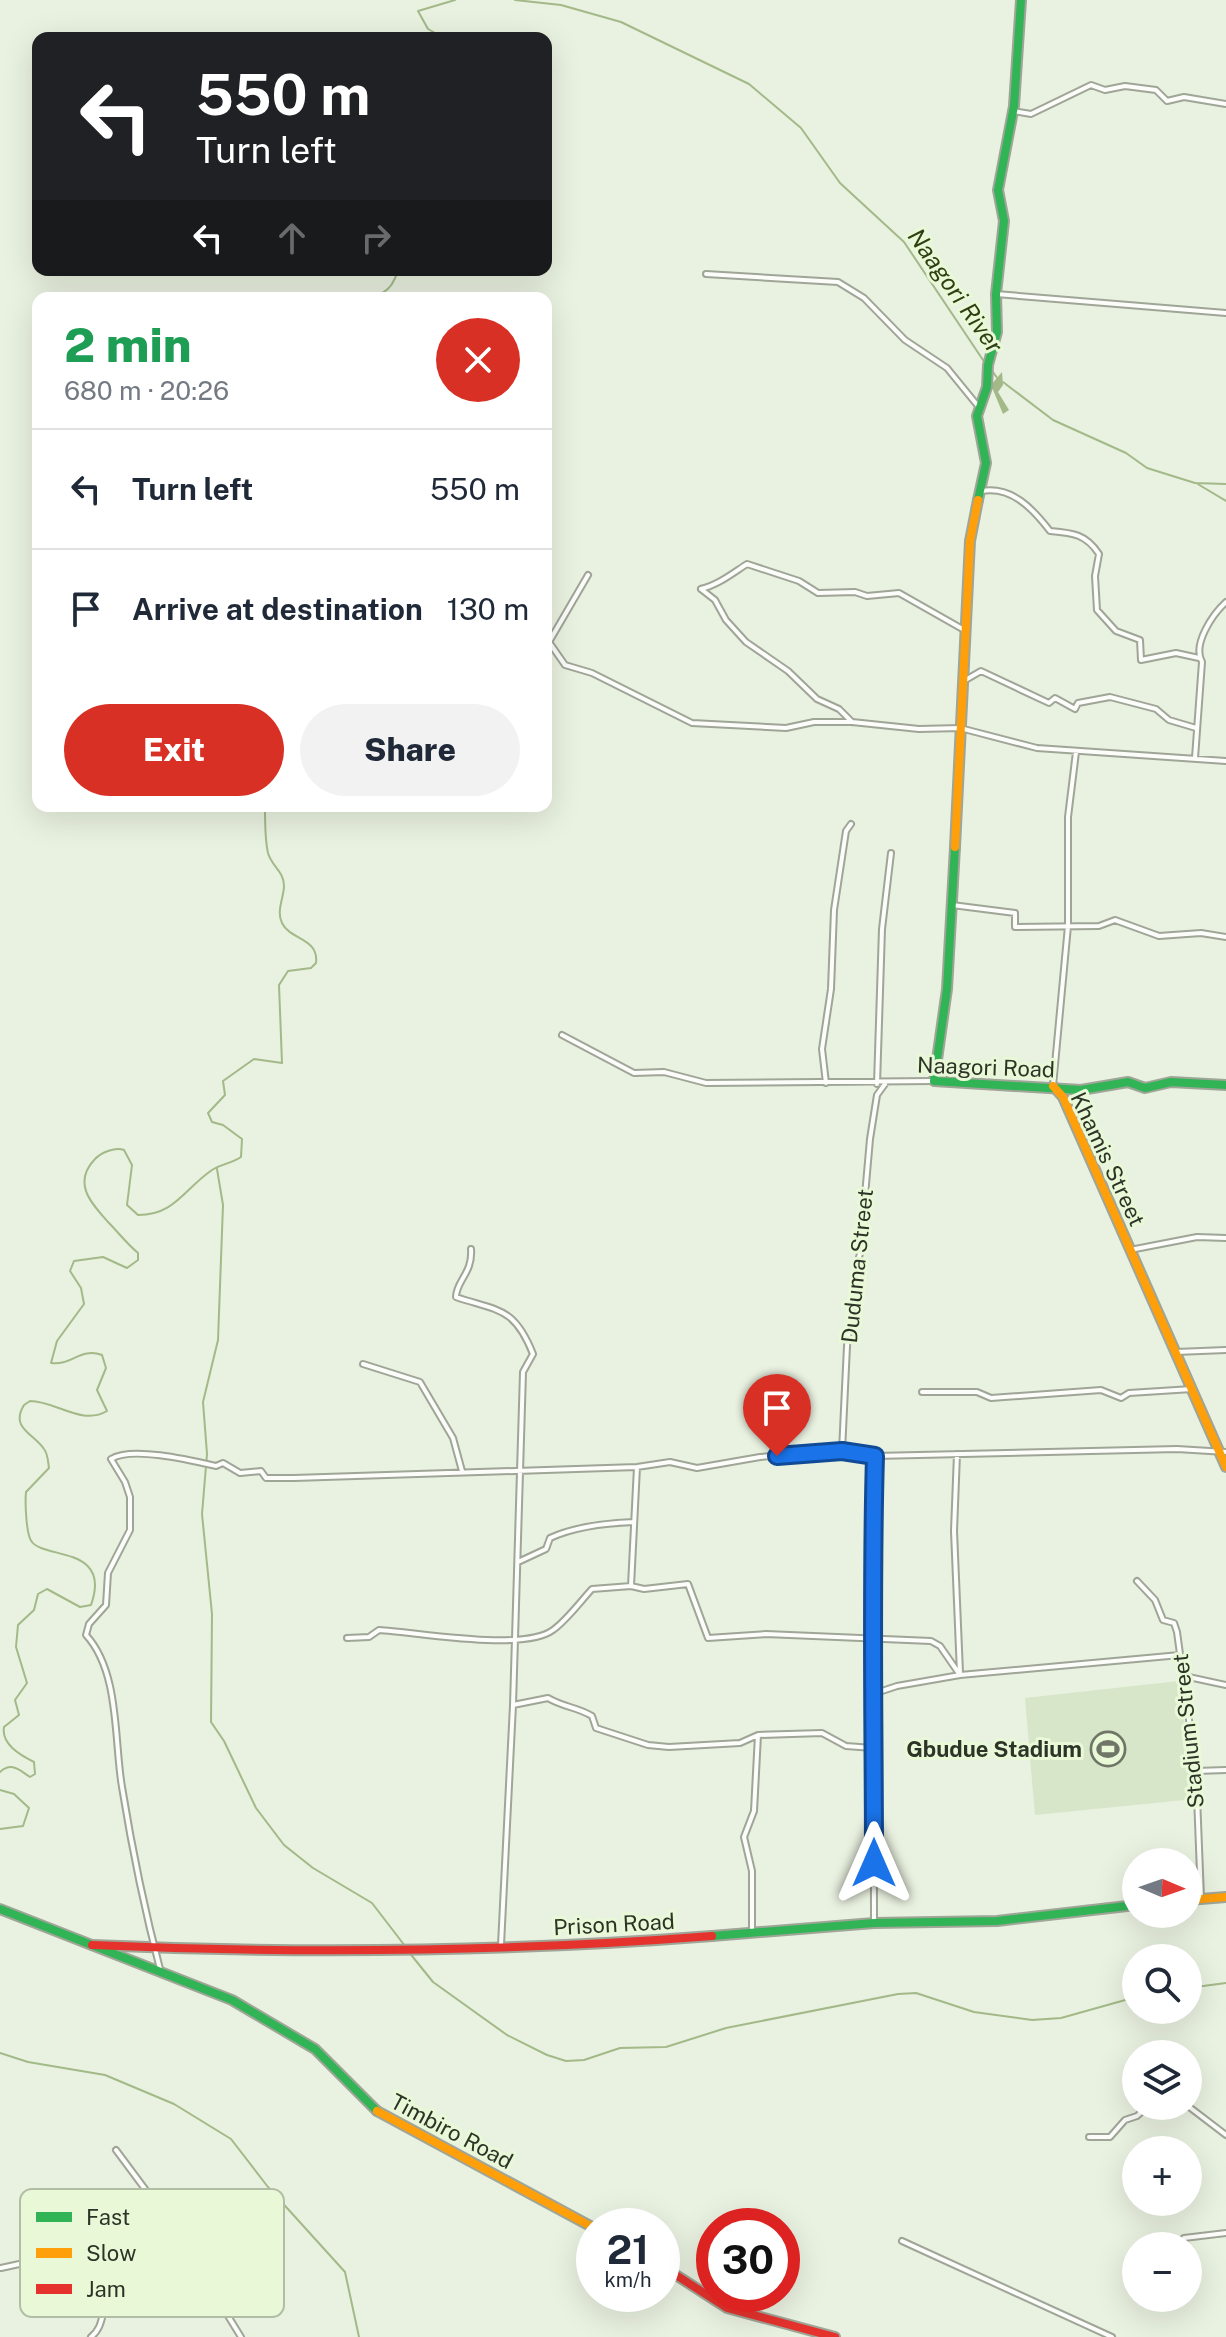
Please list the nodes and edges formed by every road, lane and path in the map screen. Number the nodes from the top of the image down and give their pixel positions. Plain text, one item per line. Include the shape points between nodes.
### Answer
1 (1021, 0) edge
2 (1226, 104) edge
3 (1013, 111) junction
4 (706, 274) dead end
5 (996, 294) junction
6 (1226, 313) edge
7 (978, 406) junction
8 (980, 491) junction
9 (588, 575) dead end
10 (1226, 602) edge
11 (967, 631) junction
12 (552, 637) edge
13 (552, 646) edge
14 (1199, 658) junction
15 (961, 683) junction
16 (852, 722) junction
17 (960, 728) junction
18 (1196, 728) junction
19 (1076, 752) junction
20 (1195, 758) junction
21 (1226, 761) edge
22 (851, 824) dead end
23 (891, 853) dead end
24 (952, 905) junction
25 (1068, 926) junction
26 (1226, 937) edge
27 (562, 1035) dead end
28 (934, 1081) junction
29 (826, 1083) junction
30 (870, 1083) junction
31 (877, 1084) junction
32 (885, 1084) junction
33 (1226, 1085) edge
34 (1053, 1086) junction
35 (877, 1095) junction
36 (1226, 1238) edge
37 (471, 1249) dead end
38 (1130, 1250) junction
39 (1226, 1350) edge
40 (1175, 1352) junction
41 (363, 1364) dead end
42 (1192, 1389) junction
43 (922, 1392) dead end
44 (842, 1451) junction
45 (1223, 1452) edge
46 (957, 1454) junction
47 (875, 1456) junction
48 (637, 1467) junction
49 (1226, 1467) edge
50 (521, 1468) junction
51 (462, 1471) junction
52 (634, 1522) junction
53 (517, 1562) junction
54 (1137, 1581) dead end
55 (631, 1586) junction
56 (347, 1638) dead end
57 (514, 1640) junction
58 (872, 1640) junction
59 (1180, 1655) junction
60 (960, 1675) junction
61 (1184, 1676) junction
62 (1226, 1685) edge
63 (876, 1693) junction
64 (513, 1705) junction
65 (758, 1735) junction
66 (873, 1748) junction
67 (1226, 1770) edge
68 (1196, 1771) junction
69 (1199, 1848) edge
70 (1226, 1897) edge
71 (1202, 1898) edge
72 (1122, 1907) edge
73 (0, 1909) edge
74 (874, 1923) junction
75 (752, 1934) junction
76 (92, 1945) junction
77 (501, 1947) junction
78 (155, 1948) junction
79 (162, 1975) junction
80 (1202, 2117) edge
81 (1125, 2120) edge
82 (1226, 2135) edge
83 (1089, 2137) dead end
84 (116, 2150) dead end
85 (145, 2189) edge
86 (576, 2218) edge
87 (1226, 2233) edge
88 (1202, 2236) edge
89 (902, 2241) dead end
90 (680, 2278) edge
91 (103, 2317) edge
92 (229, 2317) edge
93 (815, 2334) edge
94 (91, 2337) edge
95 (241, 2337) edge
96 (835, 2337) edge
97 (1112, 2337) edge

1 - 3 street
2 - 3 street via 1184,97 1167,101 1156,90 1091,85 1031,114
3 - 5 street via 998,190 1004,221
4 - 7 street via 838,282 864,298 905,340 947,368
5 - 6 street
5 - 7 street via 997,332
7 - 8 street via 986,463
8 - 11 street via 970,541
8 - 14 street via 995,489 1030,506 1050,531 1090,539 1099,554 1097,610 1116,631 1140,640 1141,660 1176,653
9 - 12 street
10 - 14 street via 1213,616
11 - 15 street
11 - 16 street via 899,593 818,593 747,564 701,589 746,642
13 - 16 street via 565,665 692,723 786,728
14 - 18 street
15 - 17 street
15 - 18 street via 981,671 1049,703 1055,698 1075,709 1078,703 1110,697 1156,709 1169,720
16 - 17 street
17 - 19 street
17 - 24 street
18 - 20 street
19 - 20 street
19 - 25 street, Khamis Street via 1068,817
20 - 21 street
22 - 29 street via 834,910 822,1049
23 - 31 street via 882,929
24 - 25 street via 1015,913 1015,927
24 - 28 street
25 - 26 street via 1115,920 1159,936
25 - 34 street, Khamis Street
27 - 29 street, Naagori Road via 634,1073 664,1072 706,1083
28 - 32 street, Naagori Road
28 - 34 street, Naagori Road
29 - 30 street, Naagori Road
30 - 31 street, Naagori Road
30 - 35 street
31 - 32 street, Naagori Road
32 - 35 street, Duduma Street
33 - 34 street, Naagori Road via 1171,1082 1145,1088 1128,1082 1095,1090
34 - 38 street, Khamis Street via 1063,1097
35 - 44 street, Duduma Street via 865,1235 847,1346
36 - 38 street via 1197,1237
37 - 50 street via 472,1264 456,1297 503,1310 533,1354 523,1372
38 - 40 street, Khamis Street
39 - 40 street
40 - 42 street, Khamis Street
41 - 51 street via 420,1382 458,1448
42 - 43 street via 1121,1398 1101,1390 991,1398 977,1392
42 - 45 street, Khamis Street
44 - 47 street
44 - 48 street via 697,1468 670,1462
45 - 46 street
45 - 49 street, Khamis Street
46 - 47 street
46 - 60 street via 954,1531
47 - 58 street
48 - 50 street
48 - 52 street
50 - 51 street
50 - 53 street
51 - 78 street via 266,1478 261,1471 240,1473 223,1463 169,1459 158,1451 123,1452 111,1459 130,1497 130,1530 108,1573 106,1605 86,1635 108,1685 122,1787
52 - 53 street via 595,1523 558,1534 546,1549
52 - 55 street
53 - 57 street
54 - 59 street, Stadium Street via 1155,1600 1163,1620 1176,1627
55 - 57 street via 592,1589 554,1630
55 - 58 street via 688,1584 708,1638 752,1634
56 - 57 street via 369,1637 379,1630
57 - 64 street
58 - 60 street via 931,1641
58 - 63 street
59 - 60 street
59 - 61 street, Stadium Street
60 - 63 street
61 - 62 street
61 - 68 street, Stadium Street
63 - 66 street
64 - 65 street via 548,1698 592,1716 596,1728 669,1747 740,1743
64 - 77 street
65 - 66 street via 822,1733 846,1746
65 - 75 street via 754,1811 744,1837 752,1871
66 - 74 street
67 - 68 street
68 - 69 street, Stadium Street
70 - 71 street
72 - 74 street, Prison Road via 997,1921
73 - 76 street, Timbiro Road
74 - 75 street, Prison Road
75 - 77 street, Prison Road
76 - 78 street, Prison Road
76 - 79 street, Timbiro Road
77 - 78 street, Prison Road
78 - 79 street
79 - 86 street, Timbiro Road via 232,2000 299,2037 370,2107
80 - 82 street
81 - 83 street via 1110,2137
84 - 85 street
87 - 88 street
89 - 97 street
90 - 93 street via 727,2308
91 - 94 street
92 - 95 street
93 - 96 street

